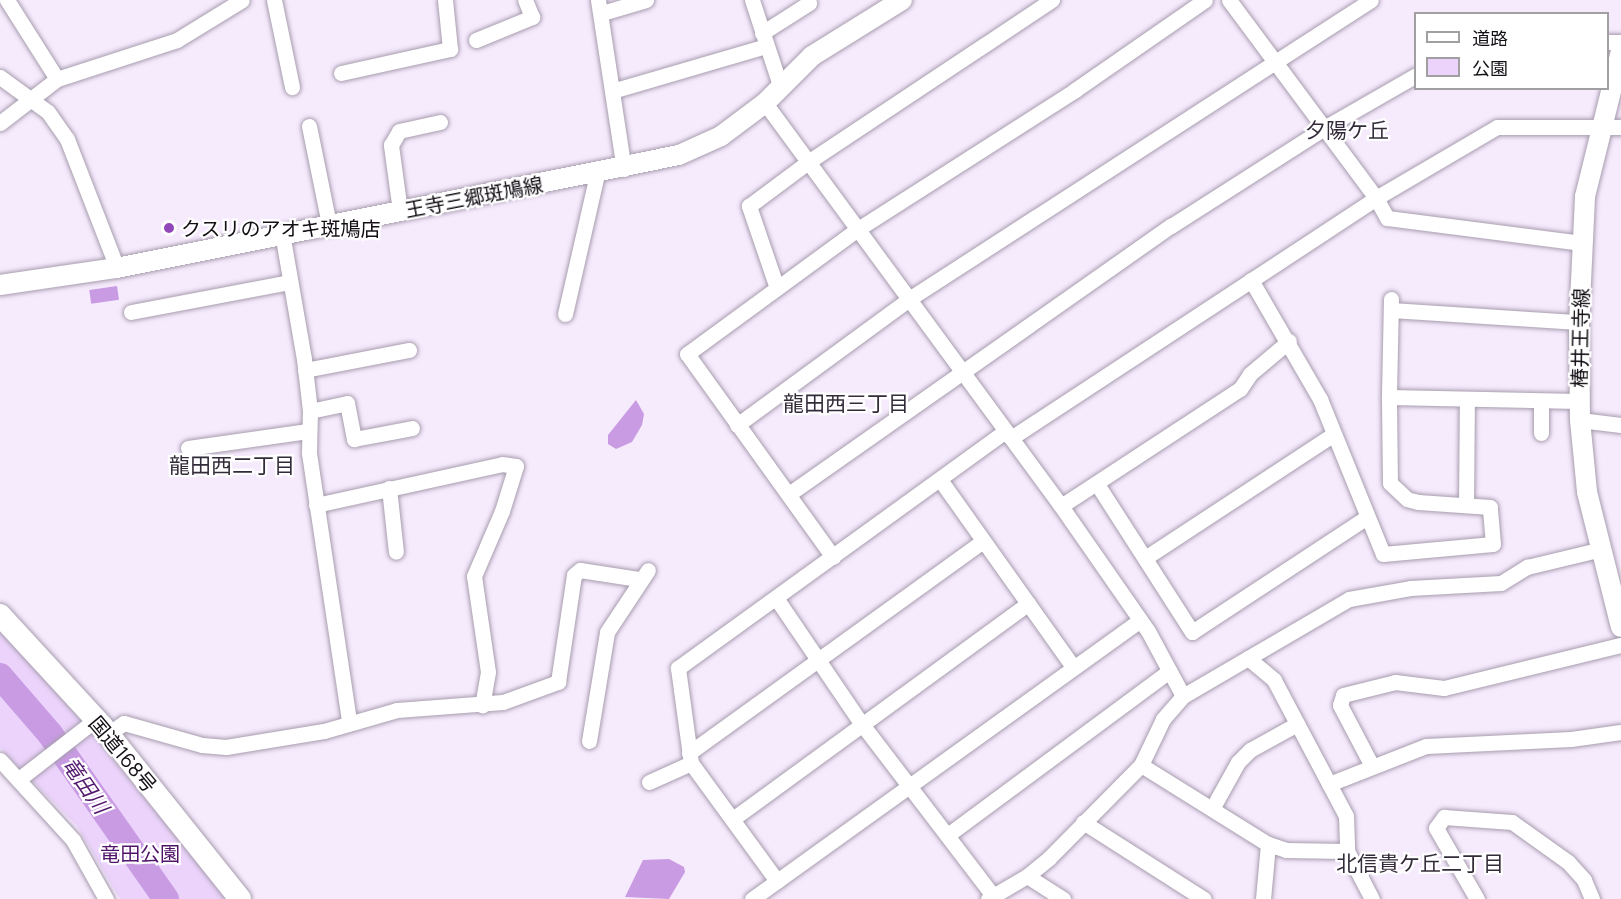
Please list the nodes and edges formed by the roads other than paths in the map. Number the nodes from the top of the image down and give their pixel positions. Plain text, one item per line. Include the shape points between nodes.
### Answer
1 (7, 0) edge
2 (242, 0) edge
3 (274, 0) edge
4 (445, 0) edge
5 (525, 0) edge
6 (646, 0) edge
7 (752, 0) edge
8 (902, 0) edge
9 (1052, 0) edge
10 (1205, 0) edge
11 (1229, 0) edge
12 (1371, 0) edge
13 (809, 3) dead end
14 (600, 6) edge
15 (476, 40) dead end
16 (764, 40) junction
17 (1621, 51) edge
18 (1274, 60) junction
19 (341, 74) dead end
20 (1414, 76) edge
21 (0, 77) edge
22 (57, 79) junction
23 (780, 85) junction
24 (292, 87) dead end
25 (612, 91) junction
26 (30, 96) junction
27 (765, 103) junction
28 (441, 122) dead end
29 (0, 123) edge
30 (309, 126) dead end
31 (1612, 126) edge
32 (1324, 128) junction
33 (808, 162) junction
34 (624, 169) junction
35 (597, 174) junction
36 (1376, 198) junction
37 (400, 211) junction
38 (329, 224) junction
39 (858, 230) junction
40 (282, 233) junction
41 (1582, 243) junction
42 (117, 268) junction
43 (1251, 280) junction
44 (291, 282) junction
45 (0, 285) edge
46 (777, 288) junction
47 (909, 299) junction
48 (131, 312) dead end
49 (565, 314) dead end
50 (1579, 322) junction
51 (1289, 340) junction
52 (409, 350) dead end
53 (305, 370) junction
54 (960, 370) junction
55 (1389, 397) junction
56 (1467, 400) junction
57 (1541, 401) junction
58 (310, 411) junction
59 (1580, 411) junction
60 (737, 425) junction
61 (1621, 425) edge
62 (412, 428) dead end
63 (308, 431) junction
64 (1541, 433) dead end
65 (1008, 434) junction
66 (1334, 434) junction
67 (188, 447) dead end
68 (941, 481) junction
69 (1097, 483) junction
70 (389, 488) junction
71 (789, 494) junction
72 (316, 505) junction
73 (1466, 505) junction
74 (1061, 507) junction
75 (1367, 517) junction
76 (983, 541) junction
77 (1602, 549) junction
78 (396, 552) dead end
79 (833, 557) junction
80 (1145, 558) junction
81 (1618, 597) edge
82 (776, 598) junction
83 (1028, 604) junction
84 (0, 615) edge
85 (1140, 620) junction
86 (1621, 627) edge
87 (1621, 645) edge
88 (1248, 658) junction
89 (816, 660) junction
90 (1073, 667) junction
91 (1169, 671) junction
92 (1183, 696) junction
93 (482, 705) junction
94 (349, 721) junction
95 (861, 723) junction
96 (1297, 724) junction
97 (98, 726) junction
98 (1621, 732) edge
99 (589, 741) dead end
100 (690, 758) junction
101 (0, 760) edge
102 (1141, 765) junction
103 (1372, 766) junction
104 (10, 776) edge
105 (649, 782) dead end
106 (1329, 784) junction
107 (909, 785) junction
108 (1213, 807) junction
109 (734, 818) junction
110 (1083, 822) junction
111 (949, 834) junction
112 (1268, 844) junction
113 (1347, 851) junction
114 (1027, 876) junction
115 (777, 881) junction
116 (991, 898) edge
117 (106, 899) edge
118 (240, 899) edge
119 (752, 899) edge
120 (1063, 899) edge
121 (1204, 899) edge
122 (1263, 899) edge
123 (1372, 899) edge
124 (1477, 899) edge
125 (1592, 899) edge

1 - 22 street
2 - 22 street via 177,40
3 - 24 street
4 - 19 street via 450,49
5 - 15 street via 532,17
6 - 14 street
7 - 16 street
8 - 23 main road, 王寺三郷斑鳩線 via 812,56
9 - 33 street
10 - 39 street
11 - 18 street
12 - 18 street
13 - 16 street
14 - 25 street
16 - 23 street
16 - 25 street
17 - 31 main road, 椿井王寺線
18 - 32 street
18 - 47 street
20 - 32 street
21 - 26 street
22 - 26 street
23 - 27 main road, 王寺三郷斑鳩線
25 - 34 street
26 - 29 street
26 - 42 street via 67,140
27 - 33 street
27 - 34 main road, 王寺三郷斑鳩線 via 721,136 678,155
28 - 37 street via 399,131 391,145
30 - 38 street
31 - 36 street via 1497,127
31 - 41 main road, 椿井王寺線 via 1590,166
32 - 36 street
32 - 54 street via 1171,226 1112,270
33 - 39 street
33 - 46 street via 749,206
34 - 35 main road, 王寺三郷斑鳩線
35 - 37 main road, 王寺三郷斑鳩線
35 - 49 street
36 - 41 street via 1387,218
36 - 43 street
37 - 38 main road, 王寺三郷斑鳩線
38 - 40 main road, 王寺三郷斑鳩線
39 - 46 street
39 - 47 street
40 - 42 main road, 王寺三郷斑鳩線
40 - 44 street
41 - 50 main road, 椿井王寺線
42 - 45 main road, 王寺三郷斑鳩線
43 - 51 street
43 - 65 street
44 - 48 street
44 - 53 street
46 - 60 street via 687,354
47 - 54 street
47 - 60 street
50 - 55 street via 1391,304
50 - 59 main road, 椿井王寺線
51 - 66 street
51 - 69 street via 1250,374 1240,389
52 - 53 street
53 - 58 street
54 - 65 street
54 - 71 street
55 - 56 street
55 - 73 street via 1390,483 1407,499
56 - 57 street
56 - 73 street
57 - 59 street
57 - 64 street
58 - 62 street via 348,403 354,439
58 - 63 street
59 - 61 street
59 - 77 main road, 椿井王寺線 via 1587,492
60 - 71 street
63 - 67 street
63 - 72 street
65 - 68 street
65 - 74 street
66 - 75 street
66 - 80 street
68 - 76 street
68 - 79 street
69 - 74 street
69 - 80 street
70 - 72 street
70 - 78 street
70 - 93 street via 502,464 516,466 474,576 488,672
71 - 79 street
72 - 94 street
73 - 75 street via 1490,507 1494,544 1383,554
74 - 85 street
75 - 80 street via 1192,632
76 - 83 street
76 - 89 street
77 - 81 main road, 椿井王寺線
77 - 88 street via 1527,567 1501,583 1410,588 1349,599
79 - 82 street
81 - 86 main road, 椿井王寺線
82 - 89 street
82 - 100 street via 678,668
83 - 90 street
83 - 95 street
84 - 97 highway, 国道168号
85 - 90 street
85 - 91 street
87 - 103 street via 1444,688 1388,682 1343,695 1340,705
88 - 92 street
88 - 96 street via 1274,681
89 - 95 street
89 - 100 street
90 - 107 street
91 - 92 street
91 - 111 street
92 - 102 street via 1163,719
93 - 94 street via 397,710
93 - 99 street via 558,682 574,575 580,570 643,575 607,632
94 - 97 street via 270,742 226,747 202,745 124,723
95 - 107 street
95 - 109 street
96 - 106 street
96 - 108 street via 1250,750 1238,762
97 - 104 street via 37,766
97 - 118 highway, 国道168号
98 - 103 street via 1571,739 1426,746
100 - 105 street
100 - 109 street
101 - 104 street
102 - 108 street
102 - 110 street
103 - 106 street
104 - 117 street via 73,840
106 - 113 street via 1346,816
107 - 111 street
107 - 115 street
108 - 112 street
109 - 115 street
110 - 114 street
110 - 121 street
111 - 116 street
112 - 113 street via 1286,850
112 - 122 street
113 - 123 street
114 - 116 street
114 - 120 street
115 - 119 street
124 - 125 street via 1436,828 1444,817 1512,822 1568,862 1584,880

